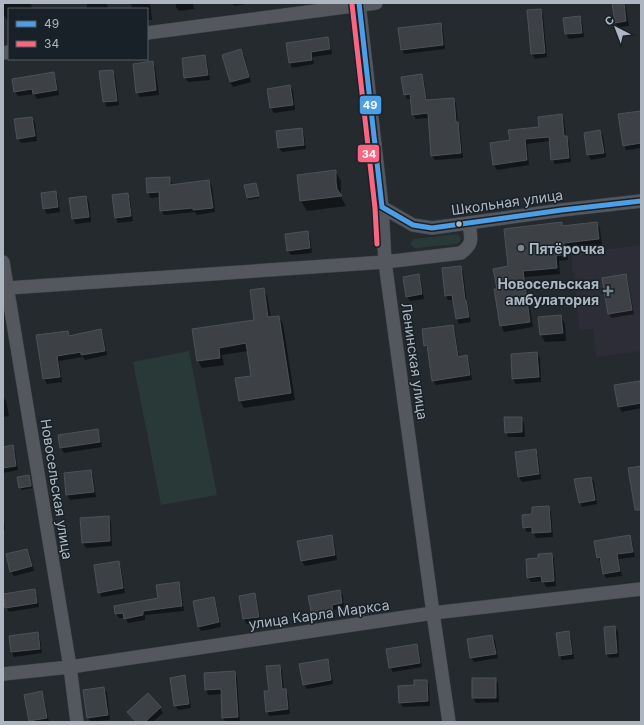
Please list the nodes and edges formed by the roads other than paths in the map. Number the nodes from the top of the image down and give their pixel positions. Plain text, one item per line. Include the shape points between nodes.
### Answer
1 (376, 3) edge
2 (360, 4) edge
3 (148, 34) edge
4 (641, 201) edge
5 (382, 207) junction
6 (469, 223) junction
7 (3, 262) edge
8 (385, 262) junction
9 (8, 288) junction
10 (641, 589) edge
11 (433, 613) junction
12 (70, 667) junction
13 (3, 674) edge
14 (77, 722) edge
15 (449, 722) edge

1 - 2 street
2 - 3 street
2 - 5 street, Ленинская улица
4 - 6 street, Школьная улица
5 - 6 street, Школьная улица via 413,225 432,228
5 - 8 street, Ленинская улица
6 - 8 street via 471,240 468,247 460,253
7 - 9 street, Новосельская улица
8 - 9 street
8 - 11 street, Ленинская улица
9 - 12 street, Новосельская улица
10 - 11 street, улица Карла Маркса
11 - 12 street, улица Карла Маркса
11 - 15 street, Ленинская улица
12 - 13 street, улица Карла Маркса
12 - 14 street, Новосельская улица

